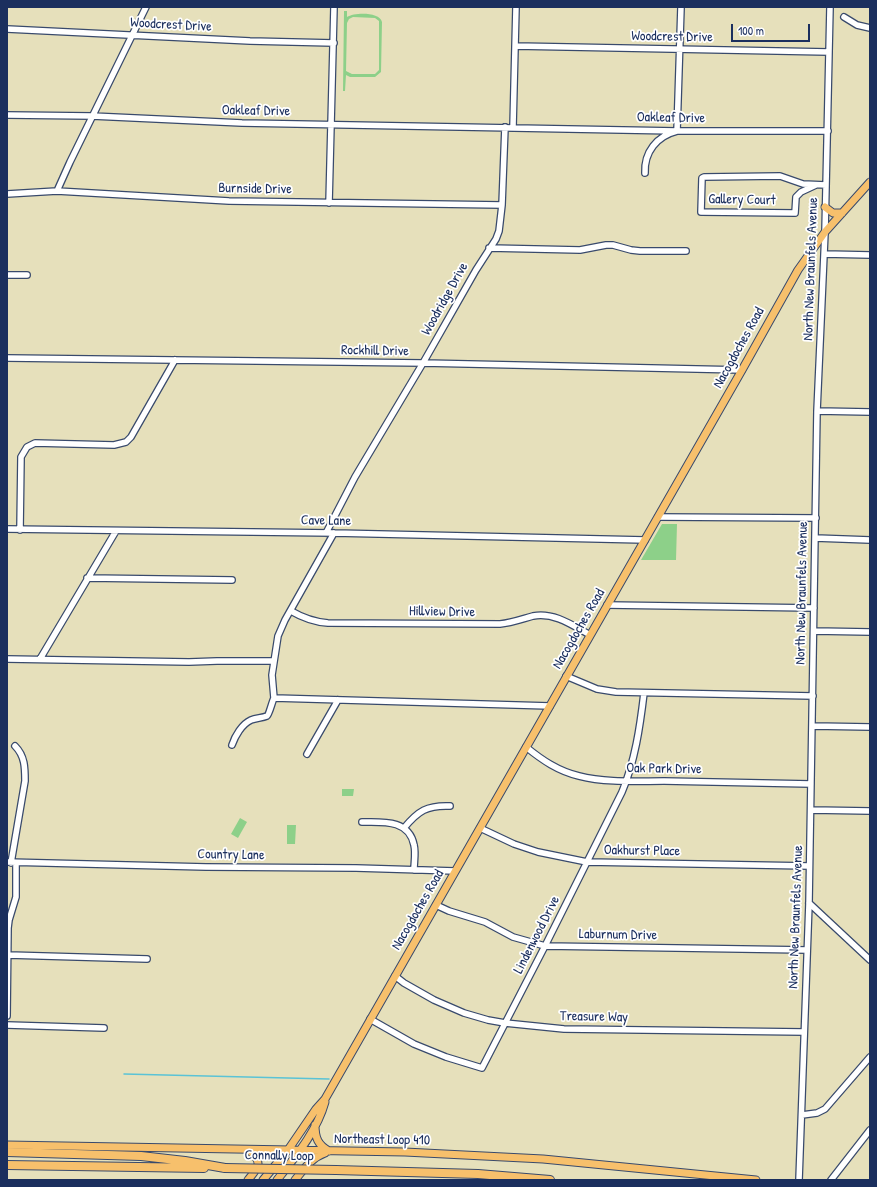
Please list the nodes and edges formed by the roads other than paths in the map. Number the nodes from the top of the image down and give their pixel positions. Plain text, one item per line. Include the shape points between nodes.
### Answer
1 (146, 7) edge
2 (334, 7) edge
3 (516, 7) edge
4 (681, 7) edge
5 (830, 7) edge
6 (844, 17) dead end
7 (870, 28) edge
8 (7, 29) edge
9 (132, 35) junction
10 (334, 43) junction
11 (516, 46) junction
12 (680, 50) junction
13 (829, 52) junction
14 (7, 114) edge
15 (92, 116) junction
16 (331, 124) junction
17 (505, 127) junction
18 (513, 127) junction
19 (677, 131) junction
20 (828, 131) junction
21 (645, 173) dead end
22 (870, 182) edge
23 (816, 185) junction
24 (826, 185) junction
25 (58, 191) junction
26 (7, 194) edge
27 (329, 203) junction
28 (502, 205) junction
29 (825, 207) junction
30 (842, 213) junction
31 (825, 232) junction
32 (489, 248) junction
33 (686, 251) dead end
34 (824, 254) junction
35 (870, 255) edge
36 (7, 275) edge
37 (27, 275) dead end
38 (7, 358) edge
39 (175, 360) junction
40 (423, 364) junction
41 (742, 370) junction
42 (817, 411) junction
43 (870, 412) edge
44 (658, 517) junction
45 (816, 518) junction
46 (7, 529) edge
47 (20, 530) junction
48 (116, 531) junction
49 (326, 533) junction
50 (334, 533) junction
51 (815, 538) junction
52 (645, 540) junction
53 (870, 540) edge
54 (87, 578) junction
55 (232, 580) dead end
56 (608, 605) junction
57 (814, 608) junction
58 (291, 611) junction
59 (814, 631) junction
60 (870, 632) edge
61 (590, 635) junction
62 (7, 659) edge
63 (40, 659) junction
64 (274, 661) junction
65 (566, 676) junction
66 (644, 693) junction
67 (813, 696) junction
68 (274, 698) junction
69 (338, 700) junction
70 (550, 706) junction
71 (812, 726) junction
72 (870, 727) edge
73 (232, 745) dead end
74 (15, 746) dead end
75 (526, 746) junction
76 (307, 754) dead end
77 (626, 780) junction
78 (810, 784) junction
79 (450, 806) dead end
80 (811, 810) junction
81 (870, 811) edge
82 (362, 822) dead end
83 (404, 828) junction
84 (480, 828) junction
85 (587, 862) junction
86 (12, 863) edge
87 (810, 866) junction
88 (414, 870) junction
89 (455, 871) junction
90 (809, 904) junction
91 (436, 905) junction
92 (545, 946) junction
93 (807, 950) junction
94 (8, 955) edge
95 (147, 959) dead end
96 (870, 960) edge
97 (395, 976) junction
98 (7, 1016) edge
99 (370, 1019) junction
100 (505, 1023) junction
101 (7, 1025) edge
102 (104, 1028) dead end
103 (804, 1032) junction
104 (870, 1057) edge
105 (325, 1099) junction
106 (802, 1114) junction
107 (315, 1124) junction
108 (870, 1130) edge
109 (7, 1145) edge
110 (249, 1150) junction
111 (288, 1150) junction
112 (300, 1151) junction
113 (329, 1151) junction
114 (7, 1152) edge
115 (7, 1165) edge
116 (224, 1168) junction
117 (717, 1176) junction
118 (248, 1180) edge
119 (263, 1180) edge
120 (277, 1180) edge
121 (295, 1180) edge
122 (550, 1180) edge
123 (727, 1180) edge
124 (756, 1180) edge
125 (799, 1180) edge
126 (831, 1180) edge

1 - 9 street
2 - 10 street
3 - 11 street
4 - 12 street
5 - 13 street, North New Braunfels Avenue
6 - 7 street via 857,25
8 - 9 street, Woodcrest Drive
9 - 10 street, Woodcrest Drive
9 - 15 street
10 - 16 street
11 - 12 street, Woodcrest Drive
11 - 18 street
12 - 13 street, Woodcrest Drive
12 - 19 street
13 - 20 street, North New Braunfels Avenue
14 - 15 street, Oakleaf Drive
15 - 16 street, Oakleaf Drive
15 - 25 street
16 - 17 street, Oakleaf Drive
16 - 27 street
17 - 18 street, Oakleaf Drive
17 - 28 street, Woodridge Drive
18 - 19 street, Oakleaf Drive
19 - 20 street, Oakleaf Drive
19 - 21 street via 663,136 653,145 646,160
20 - 24 street, North New Braunfels Avenue
22 - 30 main road, Nacogdoches Road
23 - 23 street, Gallery Court via 780,176 704,177 701,212 795,213 796,197
23 - 24 street, Gallery Court
24 - 29 street, North New Braunfels Avenue
25 - 26 street, Burnside Drive
25 - 27 street, Burnside Drive via 229,201
27 - 28 street, Burnside Drive
28 - 32 street, Woodridge Drive via 500,231
29 - 30 main road via 833,213
29 - 31 street, North New Braunfels Avenue
30 - 31 main road, Nacogdoches Road
31 - 34 street, North New Braunfels Avenue
31 - 41 main road, Nacogdoches Road via 798,270
32 - 33 street via 580,250 613,245 640,251
32 - 40 street, Woodridge Drive
34 - 35 street
34 - 42 street, North New Braunfels Avenue
36 - 37 street
38 - 39 street, Rockhill Drive
39 - 40 street, Rockhill Drive
39 - 47 street via 131,438 126,442 114,445 35,443 23,451 20,472
40 - 41 street, Rockhill Drive
40 - 49 street, Woodridge Drive via 355,477
41 - 44 main road, Nacogdoches Road
42 - 43 street
42 - 45 street, North New Braunfels Avenue
44 - 45 street
44 - 52 main road, Nacogdoches Road
45 - 51 street, North New Braunfels Avenue
46 - 47 street, Cave Lane
47 - 48 street, Cave Lane
48 - 49 street, Cave Lane
48 - 54 street
49 - 50 street, Cave Lane
50 - 52 street, Cave Lane
50 - 58 street
51 - 53 street
51 - 57 street, North New Braunfels Avenue
52 - 56 main road, Nacogdoches Road
54 - 55 street
54 - 63 street
56 - 57 street
56 - 61 main road, Nacogdoches Road
57 - 59 street, North New Braunfels Avenue
58 - 61 street, Hillview Drive via 305,619 328,623 500,624 532,616 549,615
58 - 64 street via 278,636
59 - 60 street
59 - 67 street, North New Braunfels Avenue
61 - 65 main road, Nacogdoches Road
62 - 63 street
63 - 64 street
64 - 68 street
65 - 66 street via 606,691
65 - 70 main road, Nacogdoches Road
66 - 67 street
66 - 77 street, Lindenwood Drive via 639,732
67 - 71 street, North New Braunfels Avenue
68 - 69 street
68 - 73 street via 269,714 247,722 238,732
69 - 70 street
69 - 76 street
70 - 75 main road, Nacogdoches Road
71 - 72 street
71 - 78 street, North New Braunfels Avenue
74 - 86 street via 22,756 25,781
75 - 77 street, Oak Park Drive via 546,762 568,773 591,778
75 - 84 main road, Nacogdoches Road
77 - 78 street, Oak Park Drive
77 - 85 street, Lindenwood Drive
78 - 80 street, North New Braunfels Avenue
79 - 83 street via 427,808 413,817
80 - 81 street
80 - 87 street, North New Braunfels Avenue
82 - 83 street via 397,824
83 - 88 street via 415,847
84 - 85 street, Oakhurst Place via 538,852
84 - 89 main road, Nacogdoches Road
85 - 87 street, Oakhurst Place
85 - 92 street, Lindenwood Drive
86 - 88 street, Country Lane
86 - 94 street via 16,897 9,920
87 - 90 street, North New Braunfels Avenue
88 - 89 street, Country Lane
89 - 91 main road, Nacogdoches Road
90 - 93 street, North New Braunfels Avenue
90 - 96 street
91 - 92 street, Laburnum Drive via 485,922 513,938
91 - 97 main road, Nacogdoches Road
92 - 93 street, Laburnum Drive
92 - 100 street, Lindenwood Drive
93 - 103 street, North New Braunfels Avenue
94 - 95 street
94 - 98 street
97 - 99 main road, Nacogdoches Road
97 - 100 street, Treasure Way via 434,1000 464,1013
99 - 100 street, Lindenwood Drive via 414,1044 446,1058 482,1068
99 - 105 main road, Nacogdoches Road
100 - 103 street, Treasure Way via 556,1028
101 - 102 street
103 - 106 street, North New Braunfels Avenue
104 - 106 street via 825,1109 817,1113
105 - 107 main road, Nacogdoches Road via 322,1113
105 - 111 main road, Nacogdoches Road
106 - 125 street, North New Braunfels Avenue
107 - 112 main road, Nacogdoches Road
107 - 113 main road via 317,1140
108 - 126 street
109 - 110 main road, Northeast Loop 410
110 - 111 main road, Northeast Loop 410
110 - 118 main road via 256,1156 258,1166
111 - 112 main road, Northeast Loop 410
111 - 119 main road, Nacogdoches Road
112 - 113 main road, Northeast Loop 410
112 - 120 main road, Nacogdoches Road
113 - 117 main road, Northeast Loop 410 via 543,1159
113 - 121 main road via 309,1162
114 - 116 highway via 141,1156
115 - 116 highway, Connally Loop
116 - 122 highway, Connally Loop, bridge via 478,1174
117 - 123 highway
117 - 124 main road, Northeast Loop 410

